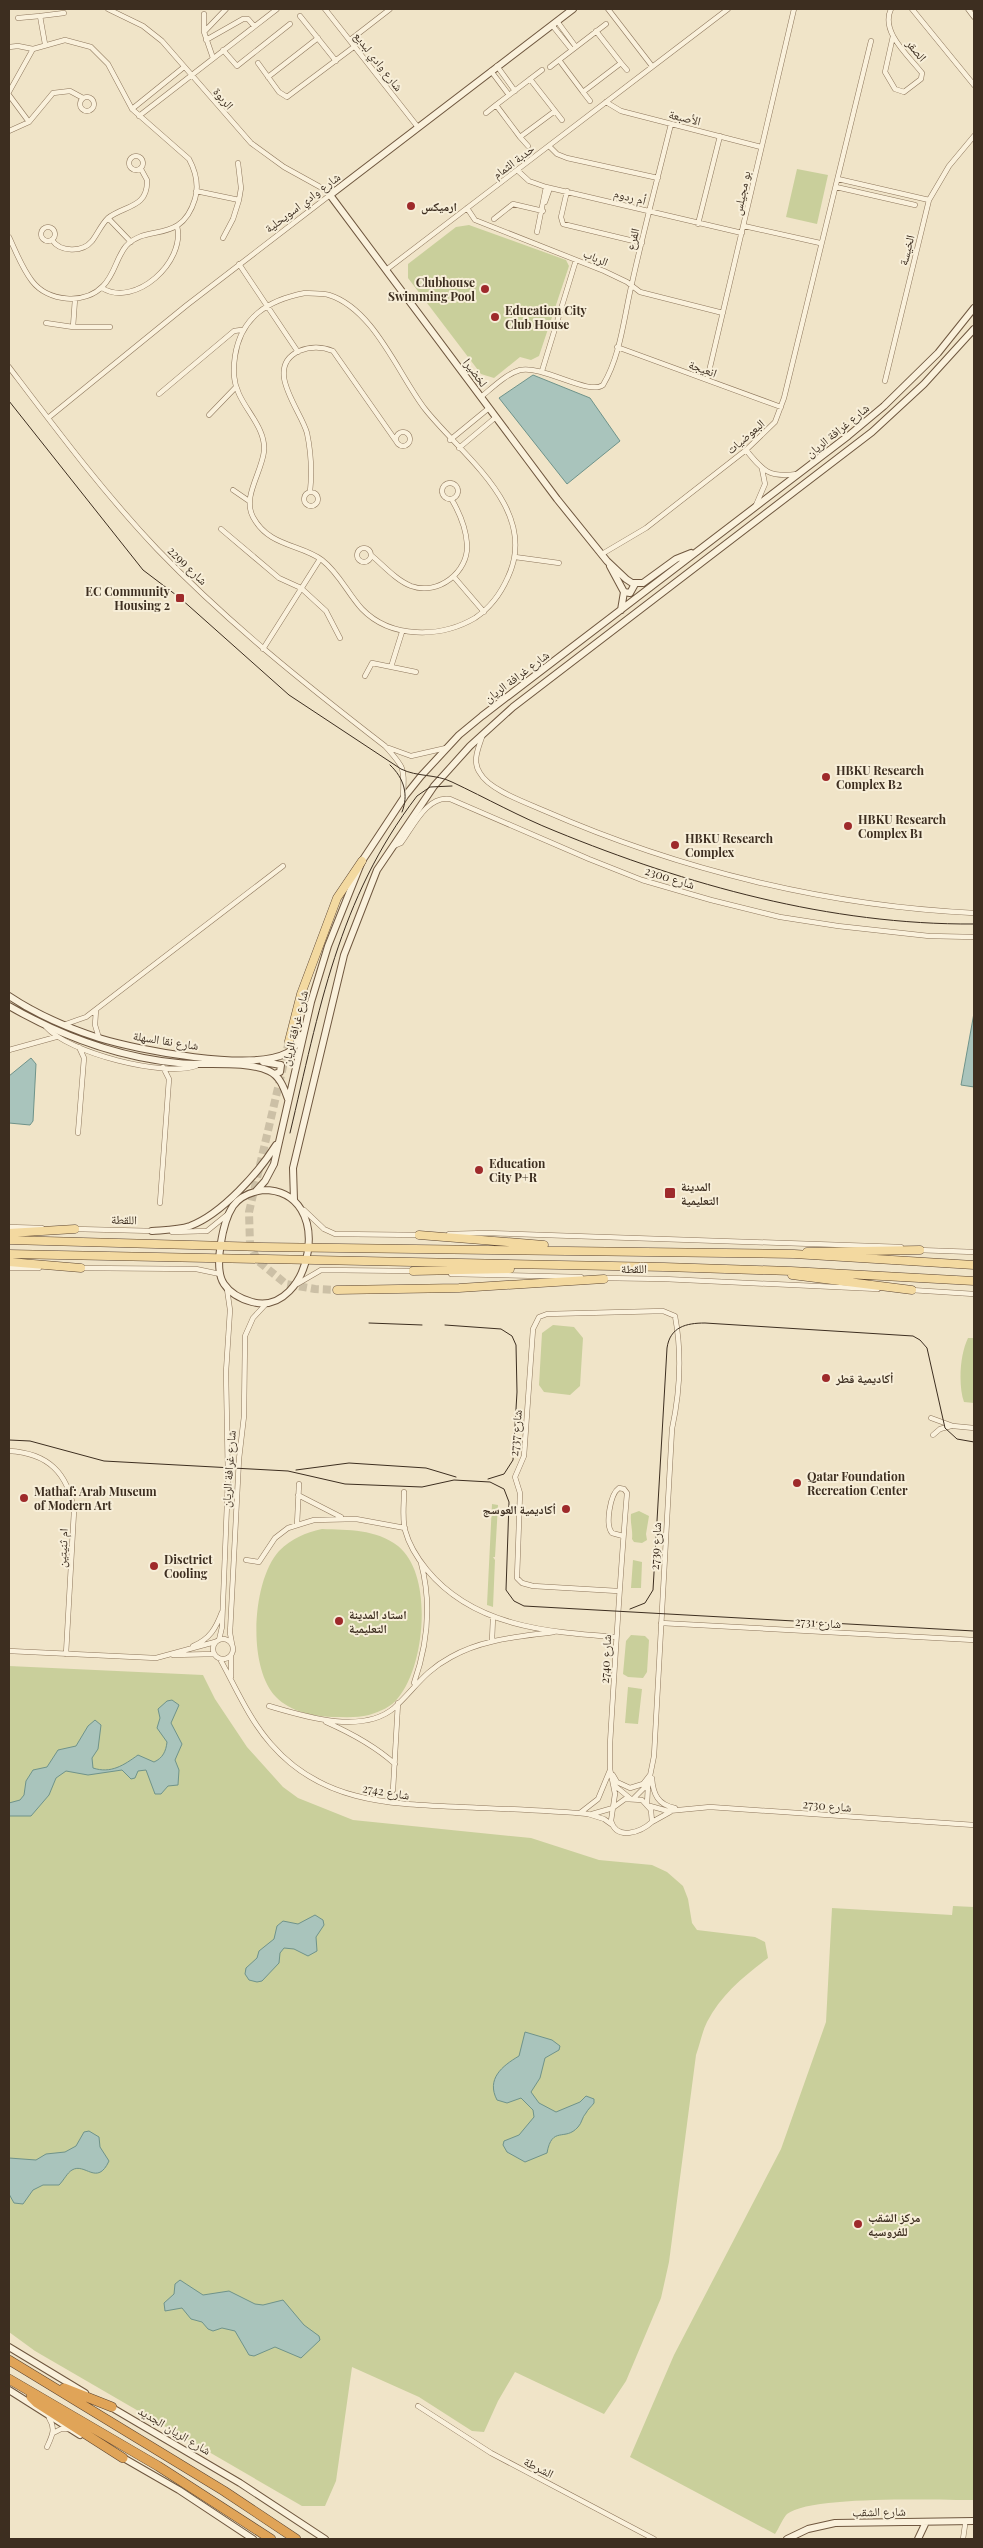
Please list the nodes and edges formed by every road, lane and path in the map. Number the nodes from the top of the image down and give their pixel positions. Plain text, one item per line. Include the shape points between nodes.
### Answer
1 (108, 9) edge
2 (226, 9) edge
3 (278, 9) edge
4 (325, 9) edge
5 (390, 9) edge
6 (573, 9) edge
7 (608, 9) edge
8 (728, 9) edge
9 (794, 9) edge
10 (891, 9) edge
11 (912, 9) edge
12 (968, 9) edge
13 (64, 13) dead end
14 (204, 14) dead end
15 (40, 16) junction
16 (300, 16) dead end
17 (974, 17) edge
18 (18, 18) dead end
19 (555, 23) junction
20 (290, 24) dead end
21 (606, 24) dead end
22 (254, 26) junction
23 (596, 31) junction
24 (204, 32) junction
25 (893, 36) junction
26 (318, 38) junction
27 (206, 40) junction
28 (350, 40) junction
29 (871, 41) dead end
30 (45, 44) junction
31 (355, 46) junction
32 (9, 48) edge
33 (574, 48) junction
34 (33, 49) junction
35 (222, 50) junction
36 (213, 58) junction
37 (559, 60) junction
38 (336, 61) junction
39 (258, 63) dead end
40 (621, 63) junction
41 (550, 66) dead end
42 (652, 66) junction
43 (184, 67) junction
44 (494, 69) junction
45 (542, 70) dead end
46 (626, 70) dead end
47 (191, 74) junction
48 (268, 77) junction
49 (530, 79) junction
50 (168, 80) junction
51 (974, 85) edge
52 (173, 88) junction
53 (515, 91) junction
54 (583, 92) junction
55 (9, 93) edge
56 (509, 95) junction
57 (83, 98) dead end
58 (590, 101) dead end
59 (606, 102) junction
60 (496, 106) junction
61 (132, 109) junction
62 (555, 111) junction
63 (486, 113) dead end
64 (139, 116) junction
65 (562, 120) dead end
66 (29, 122) junction
67 (671, 124) junction
68 (417, 126) junction
69 (9, 132) edge
70 (720, 136) junction
71 (974, 136) edge
72 (520, 137) junction
73 (528, 146) dead end
74 (548, 146) junction
75 (761, 147) junction
76 (238, 163) dead end
77 (141, 169) dead end
78 (517, 170) junction
79 (658, 178) junction
80 (838, 179) junction
81 (836, 186) junction
82 (548, 188) junction
83 (196, 191) junction
84 (567, 191) junction
85 (330, 195) junction
86 (239, 200) junction
87 (929, 200) junction
88 (915, 205) dead end
89 (467, 208) junction
90 (543, 211) junction
91 (649, 212) junction
92 (108, 218) junction
93 (494, 219) dead end
94 (698, 224) junction
95 (177, 226) junction
96 (744, 226) junction
97 (537, 232) dead end
98 (742, 234) junction
99 (9, 237) edge
100 (223, 238) dead end
101 (52, 240) dead end
102 (131, 242) junction
103 (642, 242) junction
104 (820, 243) junction
105 (576, 260) junction
106 (239, 264) junction
107 (386, 270) junction
108 (631, 285) junction
109 (102, 288) junction
110 (74, 299) junction
111 (266, 306) junction
112 (974, 308) edge
113 (723, 313) junction
114 (46, 323) dead end
115 (73, 327) junction
116 (110, 327) dead end
117 (974, 328) edge
118 (241, 330) junction
119 (617, 347) junction
120 (298, 352) junction
121 (9, 367) edge
122 (542, 371) junction
123 (706, 380) junction
124 (885, 381) dead end
125 (236, 388) junction
126 (158, 394) dead end
127 (481, 397) junction
128 (781, 407) junction
129 (489, 408) junction
130 (209, 415) dead end
131 (496, 417) junction
132 (48, 418) junction
133 (477, 418) junction
134 (484, 426) junction
135 (388, 431) junction
136 (398, 434) junction
137 (450, 440) junction
138 (396, 441) junction
139 (459, 448) junction
140 (746, 450) junction
141 (762, 469) junction
142 (799, 474) junction
143 (233, 490) dead end
144 (310, 492) dead end
145 (458, 496) junction
146 (452, 500) junction
147 (249, 501) junction
148 (456, 507) junction
149 (755, 507) junction
150 (220, 529) dead end
151 (699, 550) junction
152 (602, 554) junction
153 (515, 557) junction
154 (371, 558) dead end
155 (320, 559) junction
156 (607, 560) junction
157 (559, 563) dead end
158 (454, 577) junction
159 (635, 584) junction
160 (301, 588) junction
161 (624, 592) junction
162 (621, 610) junction
163 (484, 612) junction
164 (402, 632) junction
165 (340, 638) dead end
166 (263, 649) junction
167 (391, 667) junction
168 (416, 672) dead end
169 (365, 676) dead end
170 (483, 733) junction
171 (385, 746) junction
172 (446, 748) junction
173 (402, 799) junction
174 (393, 846) junction
175 (362, 861) junction
176 (283, 866) dead end
177 (974, 913) edge
178 (974, 937) edge
179 (9, 996) edge
180 (9, 1006) edge
181 (96, 1008) junction
182 (307, 1017) junction
183 (64, 1024) junction
184 (45, 1026) junction
185 (56, 1037) junction
186 (99, 1038) junction
187 (289, 1041) tunnel mouth
188 (79, 1047) junction
189 (9, 1050) edge
190 (92, 1052) junction
191 (84, 1058) junction
192 (247, 1061) junction
193 (202, 1064) junction
194 (163, 1067) junction
195 (175, 1069) junction
196 (274, 1074) junction
197 (169, 1078) junction
198 (288, 1099) junction
199 (78, 1134) dead end
200 (278, 1142) junction
201 (256, 1191) junction
202 (294, 1200) junction
203 (160, 1203) dead end
204 (304, 1210) junction
205 (231, 1211) junction
206 (9, 1226) edge
207 (75, 1229) junction
208 (152, 1231) junction
209 (9, 1233) edge
210 (419, 1235) junction
211 (9, 1240) edge
212 (221, 1245) junction
213 (307, 1247) junction
214 (920, 1250) junction
215 (611, 1251) junction
216 (974, 1252) edge
217 (9, 1254) edge
218 (794, 1254) junction
219 (219, 1258) junction
220 (305, 1259) junction
221 (9, 1262) edge
222 (974, 1265) edge
223 (611, 1266) junction
224 (9, 1268) edge
225 (81, 1268) junction
226 (745, 1269) junction
227 (414, 1271) junction
228 (220, 1274) junction
229 (604, 1278) junction
230 (974, 1281) edge
231 (297, 1284) junction
232 (227, 1289) junction
233 (337, 1290) tunnel mouth
234 (912, 1290) junction
235 (974, 1294) edge
236 (266, 1304) junction
237 (670, 1314) joint
238 (931, 1418) dead end
239 (953, 1426) junction
240 (974, 1428) edge
241 (932, 1435) dead end
242 (9, 1450) edge
243 (299, 1484) dead end
244 (404, 1492) dead end
245 (298, 1494) junction
246 (342, 1518) junction
247 (297, 1526) junction
248 (405, 1528) junction
249 (623, 1536) junction
250 (246, 1560) dead end
251 (420, 1562) junction
252 (618, 1591) junction
253 (223, 1608) junction
254 (493, 1617) junction
255 (661, 1622) junction
256 (554, 1632) junction
257 (616, 1637) junction
258 (974, 1640) edge
259 (217, 1641) junction
260 (492, 1641) junction
261 (232, 1644) junction
262 (184, 1650) junction
263 (9, 1651) edge
264 (66, 1654) junction
265 (214, 1654) junction
266 (169, 1655) junction
267 (231, 1656) junction
268 (220, 1659) junction
269 (232, 1681) junction
270 (413, 1685) junction
271 (398, 1703) junction
272 (269, 1706) dead end
273 (325, 1721) junction
274 (395, 1764) junction
275 (610, 1769) junction
276 (652, 1772) junction
277 (649, 1783) junction
278 (613, 1784) junction
279 (393, 1790) dead end
280 (632, 1799) junction
281 (648, 1805) junction
282 (614, 1807) junction
283 (678, 1809) junction
284 (580, 1813) junction
285 (588, 1814) junction
286 (652, 1822) junction
287 (974, 1825) edge
288 (612, 1826) junction
289 (9, 2347) edge
290 (9, 2360) edge
291 (32, 2374) junction
292 (9, 2379) edge
293 (22, 2388) junction
294 (9, 2390) edge
295 (418, 2406) dead end
296 (112, 2407) junction
297 (49, 2418) junction
298 (69, 2429) junction
299 (53, 2434) junction
300 (46, 2447) dead end
301 (123, 2458) junction
302 (974, 2523) edge
303 (896, 2524) junction
304 (925, 2524) junction
305 (965, 2525) junction
306 (252, 2539) edge
307 (271, 2539) edge
308 (296, 2539) edge
309 (325, 2539) edge
310 (654, 2539) edge
311 (787, 2539) edge
312 (793, 2539) edge
313 (918, 2539) edge
314 (964, 2539) edge

1 - 43 street, الربوة via 153,32
2 - 24 street
3 - 22 street
4 - 28 street, شارع وادي لبديع
5 - 28 street
6 - 19 main road, شارع وادي اسويحلية
7 - 42 street
8 - 42 street, حدبة الثمام
9 - 75 street, بو مجيلس
10 - 25 street, الصقر via 888,22
11 - 51 street
12 - 17 street
13 - 15 street
14 - 24 street
15 - 18 street
15 - 30 street
16 - 26 street
19 - 33 street
19 - 44 main road, شارع وادي اسويحلية
20 - 35 street via 238,65
21 - 23 street
22 - 27 street via 243,19
22 - 35 street
23 - 33 street
23 - 40 street
24 - 27 street
25 - 25 street, الصقر via 885,72 895,89 904,92 921,79 922,73
26 - 38 street
26 - 48 street
27 - 36 street
28 - 31 street, شارع وادي لبديع
29 - 80 street, البعوضيات
30 - 34 street
30 - 61 street via 65,40 91,47 108,64
31 - 38 street
31 - 68 street, شارع وادي لبديع
32 - 34 street
33 - 37 street
34 - 55 street
35 - 36 street
36 - 47 street
37 - 41 street
37 - 54 street
38 - 48 street via 287,97
39 - 48 street
40 - 46 street
40 - 54 street
42 - 59 street, حدبة الثمام
43 - 47 street, الربوة
43 - 50 street
44 - 53 street
44 - 56 street
44 - 68 main road, شارع وادي اسويحلية
45 - 49 street
47 - 52 street
47 - 85 street, الربوة via 251,143
49 - 53 street
49 - 62 street
50 - 52 street via 169,87
50 - 61 street
52 - 64 street
53 - 56 street
54 - 58 street
55 - 66 street
56 - 60 street
57 - 66 street via 70,91 53,93
59 - 67 street, الأصبعة via 621,111
59 - 74 street, حدبة الثمام
60 - 63 street
60 - 72 street
61 - 64 street
62 - 65 street
62 - 72 street
64 - 83 street via 189,159 194,170
66 - 69 street
67 - 70 street, الأصبعة
67 - 79 street, الفرع
68 - 85 main road, شارع وادي اسويحلية
70 - 75 street, الأصبعة
70 - 94 street
71 - 87 street, الخيسة
72 - 73 street
74 - 78 street, حدبة الثمام
74 - 79 street via 567,158
75 - 96 street, بو مجيلس
76 - 86 street
77 - 92 street via 147,180 143,199
78 - 82 street, أم ردوم via 529,181
78 - 89 street, حدبة الثمام
79 - 91 street, الفرع
80 - 81 street, البعوضيات
80 - 87 street
81 - 88 street
81 - 104 street, البعوضيات
82 - 84 street, أم ردوم
82 - 90 street
83 - 86 street
83 - 95 street via 191,209
84 - 91 street, أم ردوم
84 - 103 street via 561,217 563,224
85 - 106 street, شارع وادي اسويحلية
85 - 107 main road, لخضيرا
86 - 100 street
87 - 124 street, الخيسة
89 - 105 street, الرباب via 479,221
89 - 107 street, حدبة الثمام
90 - 93 street via 513,204
90 - 97 street
91 - 94 street, أم ردوم
91 - 103 street, الفرع
92 - 101 street via 92,240 81,248 61,248
92 - 102 street
94 - 98 street, أم ردوم
95 - 102 street
95 - 109 street via 177,247 158,275 137,288 117,294
96 - 98 street, بو مجيلس
96 - 104 street
98 - 113 street, بو مجيلس
99 - 110 street via 33,282 51,294
102 - 109 street
103 - 108 street, الفرع
104 - 128 street, البعوضيات
105 - 108 street, الرباب
105 - 122 street
106 - 111 street
106 - 132 street, شارع وادي اسويحلية
107 - 127 main road, لخضيرا
108 - 113 street, الرباب via 640,292
108 - 119 street, الفرع
109 - 110 street
110 - 115 street
111 - 118 street
111 - 120 street
111 - 137 street via 284,297 305,293 329,295 352,307 367,322 409,387
112 - 142 main road, شارع غرافة الريان via 938,352 884,406
113 - 123 street, بو مجيلس
114 - 115 street
115 - 116 street
117 - 170 main road, شارع غرافة الريان via 924,383 872,432 546,681
118 - 125 street via 234,364
118 - 126 street via 234,331
119 - 122 street, الفرع via 605,381 599,388
119 - 123 street, انعيجة
120 - 135 street via 322,347 333,351
120 - 144 street via 286,364 283,377 307,434 312,474
121 - 132 street, شارع 2299
122 - 127 street via 515,372
123 - 128 street, انعيجة
125 - 130 street
125 - 147 street via 261,435 264,450
127 - 129 main road, لخضيرا
128 - 140 street, البعوضيات via 770,428
129 - 131 main road, لخضيرا
129 - 133 street
131 - 134 street
131 - 152 main road, لخضيرا via 557,500
132 - 166 street, شارع 2299 via 146,537
133 - 134 street via 478,423
133 - 137 street
134 - 139 street
135 - 136 street
135 - 138 street
136 - 138 street
136 - 138 street via 406,433 410,442 402,447
137 - 139 street
139 - 153 street via 479,466 508,510 514,527
140 - 141 street
140 - 152 street, البعوضيات via 650,524
141 - 142 street via 779,476
141 - 149 street via 765,484
142 - 149 main road, شارع غرافة الريان
143 - 147 street
145 - 146 street
145 - 146 street via 459,490 454,484 444,486 443,496
145 - 148 street
146 - 148 street
147 - 155 street via 252,515 261,528 285,545
148 - 158 street via 467,546 464,562
149 - 151 main road, شارع غرافة الريان
150 - 160 street via 279,578
151 - 159 main road via 676,559 644,583
151 - 162 main road, شارع غرافة الريان
152 - 156 main road, لخضيرا
153 - 157 street
153 - 163 street via 502,590
154 - 158 street via 413,587 441,585
155 - 160 street
155 - 164 street via 362,609 382,624
156 - 159 main road, لخضيرا
156 - 161 main road, لخضيرا
158 - 163 street
159 - 161 main road via 630,593
160 - 165 street via 326,611
160 - 166 street
161 - 162 main road
162 - 172 main road, شارع غرافة الريان via 482,716
163 - 164 street via 463,625 436,631
164 - 167 street
166 - 171 street, شارع 2299
167 - 168 street
167 - 169 street via 372,663
170 - 174 main road, شارع غرافة الريان via 434,786
170 - 177 street, شارع 2300 via 476,761 480,774 492,785 626,844 780,887 910,909
171 - 172 street, شارع 2299 via 411,756
171 - 173 street, شارع 2299 via 404,769
172 - 173 main road, شارع غرافة الريان
173 - 175 main road, شارع غرافة الريان
174 - 178 street, شارع 2300 via 401,843 431,804 440,799 450,799 642,880 711,900 780,917 838,926 929,936
174 - 202 main road, شارع غرافة الريان via 378,870 344,956 293,1168
175 - 182 main road, شارع غرافة الريان via 328,946
175 - 187 main road via 337,898 301,994
176 - 181 street
179 - 183 main road, شارع نقا السهلة
180 - 184 main road, شارع نقا السهلة
181 - 183 street via 80,1021
181 - 186 street via 95,1025
182 - 192 main road, شارع نقا السهلة via 290,1051 276,1057
182 - 198 main road, شارع غرافة الريان
183 - 186 main road, شارع نقا السهلة
184 - 185 street, شارع نقا السهلة
184 - 193 main road, شارع نقا السهلة via 88,1044 126,1054
185 - 188 street, شارع نقا السهلة
185 - 189 street
186 - 192 main road, شارع نقا السهلة via 159,1052
188 - 190 street, شارع نقا السهلة
188 - 191 street
190 - 191 street
190 - 194 street, شارع نقا السهلة
191 - 199 street
192 - 196 main road via 281,1065 280,1072
193 - 195 street, شارع نقا السهلة
193 - 196 main road, شارع نقا السهلة via 252,1067
194 - 195 street, شارع نقا السهلة
194 - 197 street
195 - 197 street
196 - 198 main road
197 - 203 street
198 - 200 main road, شارع غرافة الريان
200 - 201 main road, شارع غرافة الريان via 271,1172
200 - 208 main road via 264,1164 208,1216 189,1226
201 - 202 main road via 276,1191
201 - 205 main road, اللقطة via 241,1198
202 - 204 main road
204 - 210 street via 324,1229 335,1234
204 - 213 main road via 308,1228
205 - 208 street, اللقطة via 207,1231
205 - 212 main road
206 - 207 street, اللقطة
207 - 208 street, اللقطة
207 - 209 main road
210 - 214 street via 486,1233 867,1245
210 - 215 main road
211 - 212 main road, اللقطة
212 - 213 main road, اللقطة
212 - 219 main road
213 - 215 main road, اللقطة
213 - 220 main road
214 - 216 street
214 - 218 main road via 820,1250
215 - 218 main road, اللقطة
217 - 219 main road, اللقطة
218 - 222 main road, اللقطة
219 - 220 main road, اللقطة
219 - 228 main road
220 - 223 main road, اللقطة
220 - 231 main road
221 - 225 main road
223 - 226 main road, اللقطة
223 - 227 main road via 594,1269
224 - 225 street
225 - 228 street via 196,1269
226 - 230 main road, اللقطة
226 - 234 main road
227 - 229 street, اللقطة
227 - 231 street, اللقطة via 321,1270
228 - 232 main road
229 - 233 main road via 449,1288
229 - 234 street, اللقطة
231 - 236 main road, اللقطة via 284,1297
232 - 236 main road via 245,1300
232 - 253 street, شارع غرافة الريان via 230,1310 226,1372 228,1479
234 - 235 street, اللقطة
236 - 261 street, شارع غرافة الريان via 253,1318 245,1336 244,1416 230,1627
237 - 252 street, شارع 2737 via 611,1310 547,1314 539,1317 533,1328 524,1456 515,1477 520,1493 517,1578 533,1586
237 - 255 street, شارع 2739 via 675,1316 680,1357 672,1430
238 - 239 street
239 - 240 street
239 - 241 street
242 - 264 street, ام ثنيتين via 33,1454 48,1462 68,1486 72,1498
243 - 245 street
244 - 248 street
245 - 246 street
245 - 247 street
246 - 247 street via 314,1520
246 - 248 street
247 - 250 street via 288,1528 275,1538 259,1562
248 - 251 street
249 - 249 street, شارع 2740 via 627,1493 622,1488 615,1491 608,1523 612,1533
249 - 252 street, شارع 2740
251 - 254 street via 458,1600
251 - 270 street via 426,1588 428,1624
252 - 257 street, شارع 2740
253 - 259 street, شارع غرافة الريان
253 - 262 street, شارع غرافة الريان via 216,1629
254 - 256 street
254 - 260 street
255 - 258 street, شارع 2731
255 - 276 street, شارع 2739
256 - 257 street
256 - 260 street
257 - 275 street, شارع 2740
259 - 261 street via 226,1640
259 - 262 street
259 - 265 street
260 - 270 street via 450,1657
261 - 267 street
262 - 266 street
263 - 264 street
264 - 266 street via 139,1658
265 - 266 street
265 - 268 street
267 - 268 street
267 - 269 street, شارع 2742
268 - 269 street, شارع 2742
269 - 284 street, شارع 2742 via 272,1745 303,1772 351,1795 393,1804
270 - 271 street
271 - 273 street via 374,1718
271 - 274 street
272 - 273 street
273 - 274 street via 358,1738
274 - 279 street
275 - 276 street via 617,1782 630,1788 643,1784
275 - 278 street, شارع 2740
275 - 284 street via 598,1799
276 - 277 street, شارع 2739
276 - 283 street via 654,1794 664,1805
277 - 280 street, شارع 2739
277 - 281 street, شارع 2739
278 - 280 street
278 - 282 street, شارع 2740
280 - 281 street
280 - 282 street via 620,1801
281 - 283 street, شارع 2730 via 668,1811
281 - 286 street
282 - 285 street, شارع 2742
282 - 288 street via 610,1817
283 - 286 street, شارع 2730
283 - 287 street, شارع 2730 via 719,1808
284 - 285 street, شارع 2742
285 - 288 street, شارع 2742 via 604,1819
286 - 288 street via 634,1833 619,1831
289 - 296 main road, شارع الريان الجديد
290 - 291 highway, شارع الريان الجديد
291 - 296 highway
291 - 308 highway, شارع الريان الجديد via 224,2491
292 - 293 highway
293 - 301 highway via 37,2403
293 - 307 highway via 158,2466
294 - 297 main road
295 - 310 street, الشرطة via 491,2453
296 - 309 main road, شارع الريان الجديد via 240,2483
297 - 298 main road
297 - 299 street
298 - 299 street
298 - 301 main road
299 - 300 street
301 - 306 main road via 179,2490
302 - 304 main road, شارع الشقب
302 - 305 main road, شارع الشقب
303 - 304 main road, شارع الشقب
303 - 311 main road, شارع الشقب via 827,2524 808,2528
303 - 312 main road, شارع الشقب via 829,2527 809,2531
304 - 305 main road, شارع الشقب
304 - 313 main road
305 - 314 street

